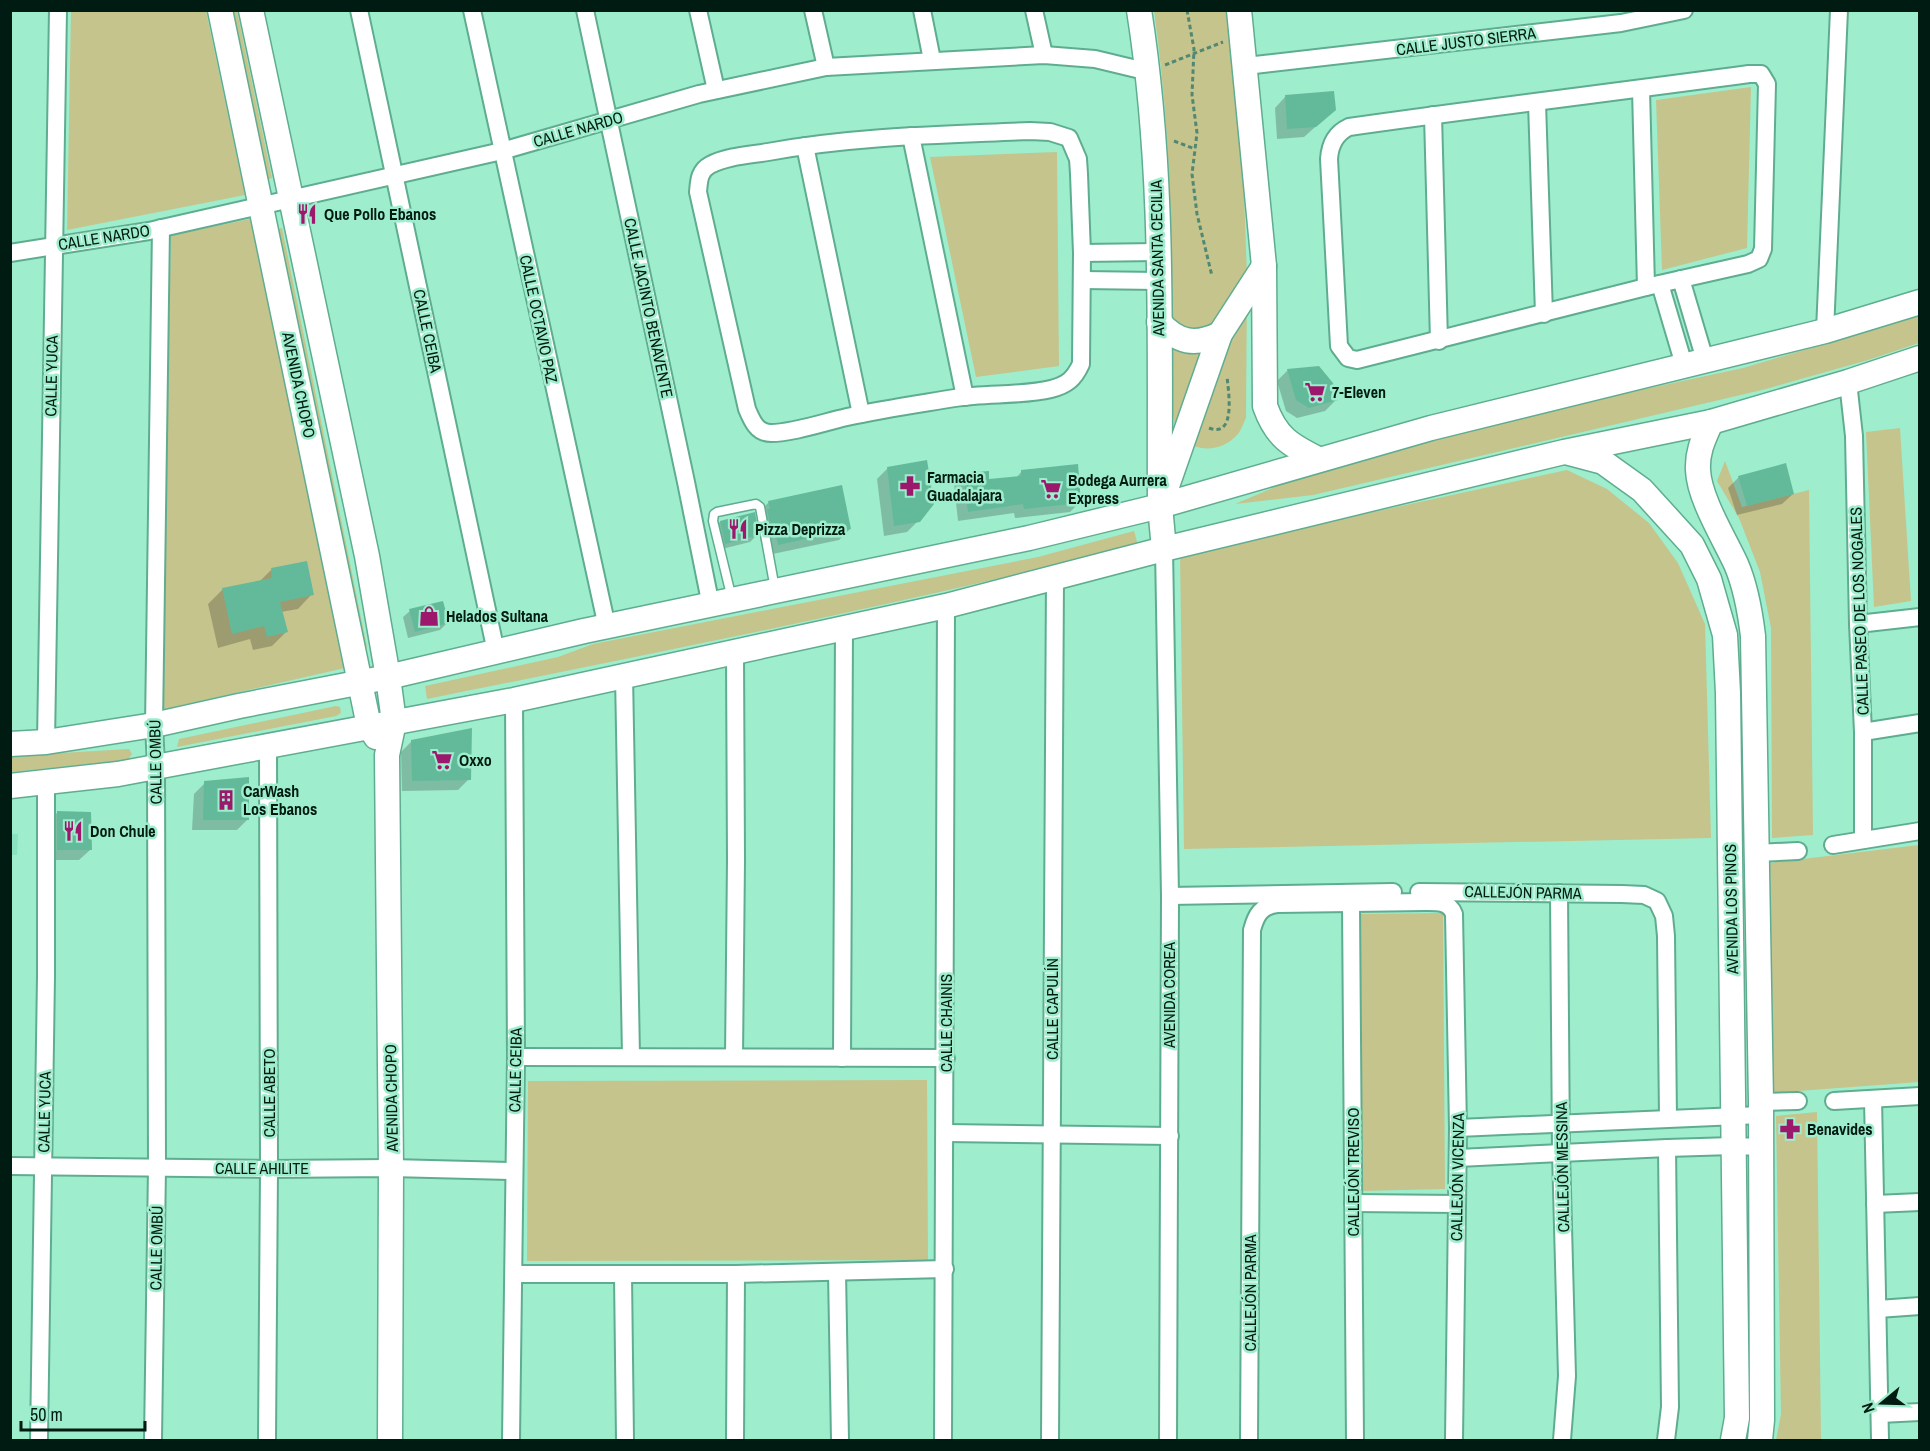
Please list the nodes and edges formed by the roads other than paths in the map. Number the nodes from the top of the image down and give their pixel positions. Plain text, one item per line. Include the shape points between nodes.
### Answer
1 (58, 10) edge
2 (220, 10) edge
3 (251, 10) edge
4 (359, 10) edge
5 (472, 10) edge
6 (585, 10) edge
7 (698, 10) edge
8 (813, 10) edge
9 (922, 10) edge
10 (1034, 10) edge
11 (1139, 10) edge
12 (1239, 10) edge
13 (1684, 10) edge
14 (1839, 10) edge
15 (1621, 17) edge
16 (1044, 55) junction
17 (932, 60) junction
18 (1246, 66) junction
19 (826, 67) junction
20 (1149, 72) junction
21 (1641, 89) junction
22 (716, 90) junction
23 (1537, 103) junction
24 (1433, 115) junction
25 (610, 120) junction
26 (911, 136) junction
27 (805, 146) junction
28 (502, 151) junction
29 (394, 175) junction
30 (291, 199) junction
31 (261, 205) junction
32 (161, 228) junction
33 (54, 246) junction
34 (1158, 252) junction
35 (10, 253) edge
36 (1082, 253) junction
37 (1264, 266) junction
38 (1681, 279) junction
39 (1082, 280) junction
40 (1159, 281) junction
41 (1653, 285) junction
42 (1920, 302) edge
43 (1544, 314) junction
44 (1159, 322) junction
45 (1825, 331) junction
46 (1219, 338) junction
47 (1439, 341) junction
48 (1920, 358) edge
49 (1695, 363) junction
50 (1848, 382) junction
51 (965, 396) junction
52 (861, 414) junction
53 (1711, 422) junction
54 (1564, 452) junction
55 (1318, 459) junction
56 (1160, 506) junction
57 (1164, 549) junction
58 (1738, 567) junction
59 (1055, 578) junction
60 (1709, 579) junction
61 (776, 592) junction
62 (721, 603) junction
63 (946, 606) junction
64 (1920, 617) edge
65 (1858, 624) junction
66 (607, 627) junction
67 (844, 629) junction
68 (496, 651) junction
69 (735, 652) junction
70 (624, 675) junction
71 (388, 677) junction
72 (360, 683) junction
73 (514, 700) junction
74 (394, 722) junction
75 (1920, 723) edge
76 (154, 726) junction
77 (369, 726) junction
78 (1863, 732) junction
79 (46, 742) junction
80 (10, 744) edge
81 (268, 745) junction
82 (387, 755) junction
83 (156, 766) junction
84 (46, 783) junction
85 (10, 786) edge
86 (1920, 831) edge
87 (1863, 840) junction
88 (1833, 845) dead end
89 (1798, 851) dead end
90 (1757, 853) junction
91 (1559, 893) junction
92 (1170, 896) junction
93 (1351, 904) junction
94 (631, 1056) junction
95 (516, 1057) junction
96 (734, 1057) junction
97 (842, 1058) junction
98 (946, 1058) junction
99 (1920, 1096) edge
100 (1873, 1099) junction
101 (1798, 1101) dead end
102 (1834, 1101) dead end
103 (1761, 1108) junction
104 (1733, 1115) junction
105 (1668, 1118) junction
106 (1561, 1123) junction
107 (1458, 1128) junction
108 (946, 1133) junction
109 (1052, 1134) junction
110 (1170, 1136) junction
111 (1733, 1146) junction
112 (1762, 1147) junction
113 (1667, 1148) junction
114 (1561, 1152) junction
115 (1458, 1158) junction
116 (10, 1166) edge
117 (44, 1166) junction
118 (158, 1167) junction
119 (392, 1168) junction
120 (269, 1169) junction
121 (513, 1171) junction
122 (1920, 1202) edge
123 (1353, 1203) junction
124 (1457, 1204) junction
125 (1875, 1204) junction
126 (945, 1269) junction
127 (837, 1272) junction
128 (514, 1274) junction
129 (735, 1274) junction
130 (623, 1275) junction
131 (1920, 1306) edge
132 (1878, 1309) junction
133 (1920, 1412) edge
134 (1880, 1414) junction
135 (39, 1440) edge
136 (153, 1440) edge
137 (267, 1440) edge
138 (390, 1440) edge
139 (511, 1440) edge
140 (625, 1440) edge
141 (735, 1440) edge
142 (840, 1440) edge
143 (944, 1440) edge
144 (1050, 1440) edge
145 (1168, 1440) edge
146 (1249, 1440) edge
147 (1355, 1440) edge
148 (1454, 1440) edge
149 (1562, 1440) edge
150 (1666, 1440) edge
151 (1733, 1440) edge
152 (1760, 1440) edge
153 (1880, 1440) edge

1 - 33 street, CALLE YUCA
2 - 31 street, AVENIDA CHOPO
3 - 30 street, AVENIDA CHOPO
4 - 29 street, CALLE CEIBA
5 - 28 street, CALLE OCTAVIO PAZ
6 - 25 street, CALLE JACINTO BENAVENTE
7 - 22 street
8 - 19 street
9 - 17 street
10 - 16 street
11 - 20 street, AVENIDA SANTA CECILIA
12 - 18 street
13 - 15 street, CALLE JUSTO SIERRA
14 - 45 street
15 - 18 street, CALLE JUSTO SIERRA
16 - 17 street, CALLE NARDO
16 - 20 street, CALLE NARDO via 1095,59
17 - 19 street, CALLE NARDO
18 - 37 street
19 - 22 street, CALLE NARDO
20 - 34 street, AVENIDA SANTA CECILIA
21 - 23 street
21 - 38 street via 1761,74 1767,84 1763,249 1759,259
21 - 41 street
22 - 25 street, CALLE NARDO
23 - 24 street
23 - 43 street
24 - 47 street
24 - 47 street via 1349,127 1333,142 1329,159 1339,346 1348,358 1357,360
25 - 28 street, CALLE NARDO
25 - 62 street, CALLE JACINTO BENAVENTE via 687,482
26 - 27 street
26 - 36 street via 1050,132 1069,138 1078,159
26 - 51 street
27 - 52 street
27 - 52 street via 708,166 699,177 698,192 753,423 770,433
28 - 29 street, CALLE NARDO
28 - 66 street, CALLE OCTAVIO PAZ
29 - 30 street, CALLE NARDO
29 - 68 street, CALLE CEIBA
30 - 31 street, CALLE NARDO
30 - 71 street, AVENIDA CHOPO via 367,556
31 - 32 street, CALLE NARDO
31 - 72 street, AVENIDA CHOPO
32 - 33 street, CALLE NARDO
32 - 76 street, CALLE OMBÚ
33 - 35 street, CALLE NARDO
33 - 79 street, CALLE YUCA
34 - 36 street
34 - 40 street, AVENIDA SANTA CECILIA
36 - 39 street
37 - 46 street
37 - 55 street via 1265,406 1281,436
38 - 41 street
38 - 49 street
39 - 40 street
39 - 51 street via 1081,364 1075,376 1049,389
40 - 44 street, AVENIDA SANTA CECILIA
41 - 43 street
41 - 49 street
42 - 45 street
43 - 47 street
44 - 46 street via 1174,336 1194,342
44 - 56 street, AVENIDA SANTA CECILIA
45 - 49 street
46 - 56 street
48 - 50 street
49 - 55 street
50 - 53 street
50 - 65 street, CALLE PASEO DE LOS NOGALES via 1854,436
51 - 52 street
53 - 54 street
53 - 58 street, AVENIDA LOS PINOS via 1698,449 1698,472 1707,503
54 - 57 street
54 - 60 street, AVENIDA LOS PINOS via 1603,462 1641,490 1692,545
55 - 56 street
56 - 57 street, AVENIDA SANTA CECILIA
56 - 61 street
57 - 59 street
57 - 92 street, AVENIDA COREA
58 - 60 street
58 - 90 street, AVENIDA LOS PINOS via 1750,605 1753,636
59 - 63 street
59 - 109 street, CALLE CAPULÍN
60 - 104 street, AVENIDA LOS PINOS via 1725,635 1728,693
61 - 62 street
61 - 62 lane via 760,507 750,505 717,512 713,517
62 - 66 street
63 - 67 street
63 - 98 street, CALLE CHAINIS
64 - 65 street
65 - 78 street, CALLE PASEO DE LOS NOGALES
66 - 68 street
67 - 69 street
67 - 97 street
68 - 71 street
69 - 70 street
69 - 96 street
70 - 73 street
70 - 94 street
71 - 72 street
71 - 74 street, AVENIDA CHOPO
72 - 76 street
72 - 77 street, AVENIDA CHOPO
73 - 74 street
73 - 95 street, CALLE CEIBA
74 - 77 street
74 - 82 street, AVENIDA CHOPO
75 - 78 street
76 - 79 street
76 - 83 street, CALLE OMBÚ
77 - 81 street
77 - 82 street, AVENIDA CHOPO
78 - 87 street, CALLE PASEO DE LOS NOGALES
79 - 80 street
81 - 83 street
81 - 120 street, CALLE ABETO
82 - 119 street, AVENIDA CHOPO
83 - 84 street
83 - 118 street, CALLE OMBÚ
84 - 85 street
84 - 117 street, CALLE YUCA
86 - 87 street
87 - 88 street
89 - 90 street
90 - 103 street, AVENIDA LOS PINOS
91 - 92 street, CALLEJÓN PARMA
91 - 105 street, CALLEJÓN PARMA via 1644,895 1657,901 1664,916 1666,936
91 - 106 street, CALLEJÓN MESSINA
92 - 110 street, AVENIDA COREA
93 - 107 street, CALLEJÓN VICENZA via 1437,902 1452,908
93 - 123 street, CALLEJÓN TREVISO
93 - 146 street, CALLEJÓN PARMA via 1266,906 1259,912 1252,930
94 - 95 street
94 - 96 street
95 - 121 street, CALLE CEIBA
96 - 97 street
97 - 98 street
98 - 108 street, CALLE CHAINIS
99 - 100 street
100 - 102 street
100 - 125 street
101 - 103 street
103 - 104 street
103 - 112 street, AVENIDA LOS PINOS
104 - 105 street
104 - 111 street, AVENIDA LOS PINOS
105 - 106 street
106 - 107 street
106 - 114 street, CALLEJÓN MESSINA
107 - 115 street, CALLEJÓN VICENZA
108 - 109 street
108 - 126 street, CALLE CHAINIS
109 - 110 street
109 - 144 street, CALLE CAPULÍN
110 - 145 street, AVENIDA COREA
111 - 112 street
111 - 113 street
111 - 151 street, AVENIDA LOS PINOS via 1737,1418
112 - 152 street, AVENIDA LOS PINOS
113 - 114 street
113 - 150 street via 1670,1407
114 - 115 street
114 - 149 street, CALLEJÓN MESSINA via 1567,1376
115 - 124 street, CALLEJÓN VICENZA
116 - 117 street, CALLE AHILITE
117 - 118 street, CALLE AHILITE
117 - 135 street, CALLE YUCA
118 - 120 street, CALLE AHILITE
118 - 136 street, CALLE OMBÚ
119 - 120 street, CALLE AHILITE
119 - 121 street, CALLE AHILITE
119 - 138 street, AVENIDA CHOPO
120 - 137 street, CALLE ABETO
121 - 128 street, CALLE CEIBA
122 - 125 street
123 - 124 street
123 - 147 street, CALLEJÓN TREVISO
124 - 148 street, CALLEJÓN VICENZA
125 - 132 street
126 - 127 street
126 - 143 street, CALLE CHAINIS
127 - 129 street
127 - 142 street
128 - 130 street
128 - 139 street, CALLE CEIBA
129 - 130 street
129 - 141 street
130 - 140 street
131 - 132 street
132 - 134 street
133 - 134 street
134 - 153 street

